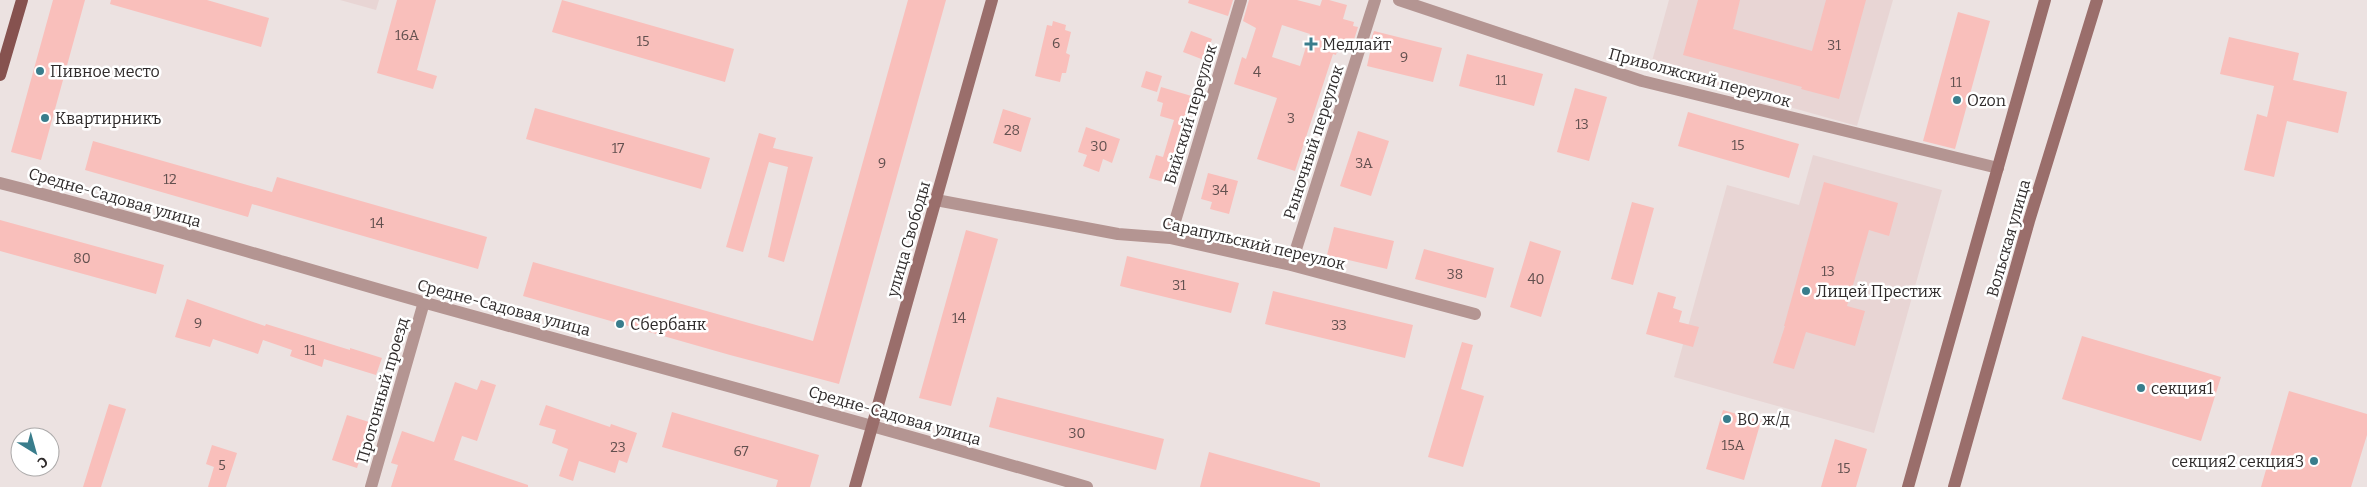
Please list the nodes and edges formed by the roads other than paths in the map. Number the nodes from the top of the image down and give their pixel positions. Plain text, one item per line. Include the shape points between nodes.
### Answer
1 (22, 0) edge
2 (992, 0) edge
3 (1241, 0) edge
4 (1375, 0) edge
5 (1399, 0) edge
6 (2046, 0) edge
7 (2097, 0) edge
8 (0, 75) edge
9 (1998, 168) junction
10 (0, 183) edge
11 (936, 200) junction
12 (1170, 238) junction
13 (1291, 265) junction
14 (424, 302) junction
15 (1475, 314) dead end
16 (872, 425) junction
17 (371, 487) edge
18 (855, 487) edge
19 (1087, 487) edge
20 (1908, 487) edge
21 (1954, 487) edge

1 - 8 main road
2 - 11 main road, улица Свободы
3 - 12 street, Бийский переулок
4 - 13 street, Рыночный переулок
5 - 9 street, Приволжский переулок via 1642,81
6 - 9 main road, Вольская улица
7 - 21 main road, Вольская улица via 2029,221
9 - 20 main road, Вольская улица
10 - 14 street, Средне-Садовая улица
11 - 12 street, Сарапульский переулок via 1118,234
11 - 16 main road, улица Свободы
12 - 13 street, Сарапульский переулок
13 - 15 street, Сарапульский переулок
14 - 16 street, Средне-Садовая улица
14 - 17 street, Прогонный проезд
16 - 18 main road, улица Свободы
16 - 19 street, Средне-Садовая улица

